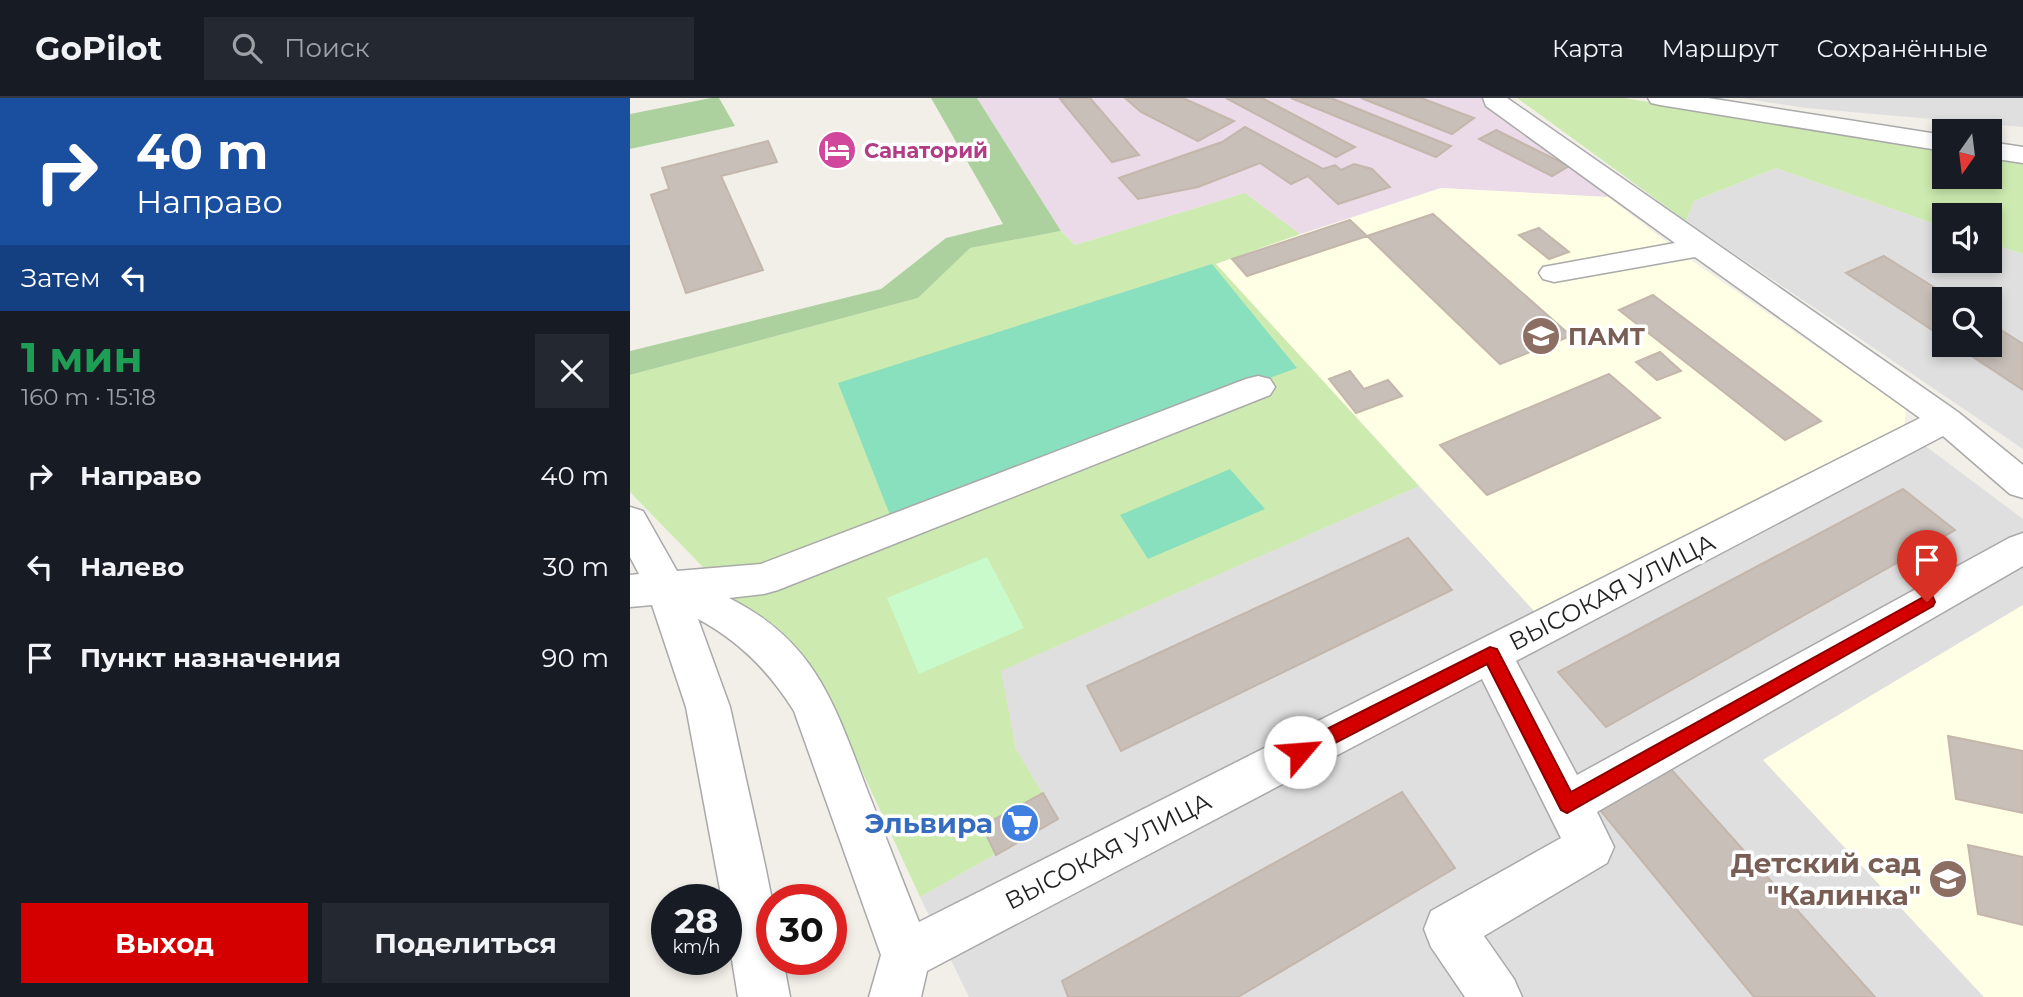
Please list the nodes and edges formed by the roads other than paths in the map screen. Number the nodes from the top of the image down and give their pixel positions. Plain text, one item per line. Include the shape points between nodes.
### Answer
1 (1495, 98) edge
2 (1660, 98) edge
3 (1932, 141) edge
4 (2002, 152) edge
5 (2023, 155) edge
6 (1700, 247) junction
7 (1554, 273) dead end
8 (1258, 387) dead end
9 (1946, 420) junction
10 (2023, 485) edge
11 (630, 522) edge
12 (2023, 548) edge
13 (648, 589) edge
14 (1490, 654) junction
15 (1567, 804) junction
16 (901, 976) edge
17 (764, 997) edge
18 (1496, 997) edge

1 - 6 street
2 - 3 street
4 - 5 street
6 - 7 street
6 - 9 street
8 - 13 street via 764,579
9 - 10 street
9 - 14 street, ВЫСОКАЯ УЛИЦА
11 - 13 street
12 - 15 street
13 - 16 street via 714,607 756,636 789,667 813,704
13 - 17 street via 708,707
14 - 15 street
14 - 16 street, ВЫСОКАЯ УЛИЦА
15 - 18 street via 1590,847 1449,929

